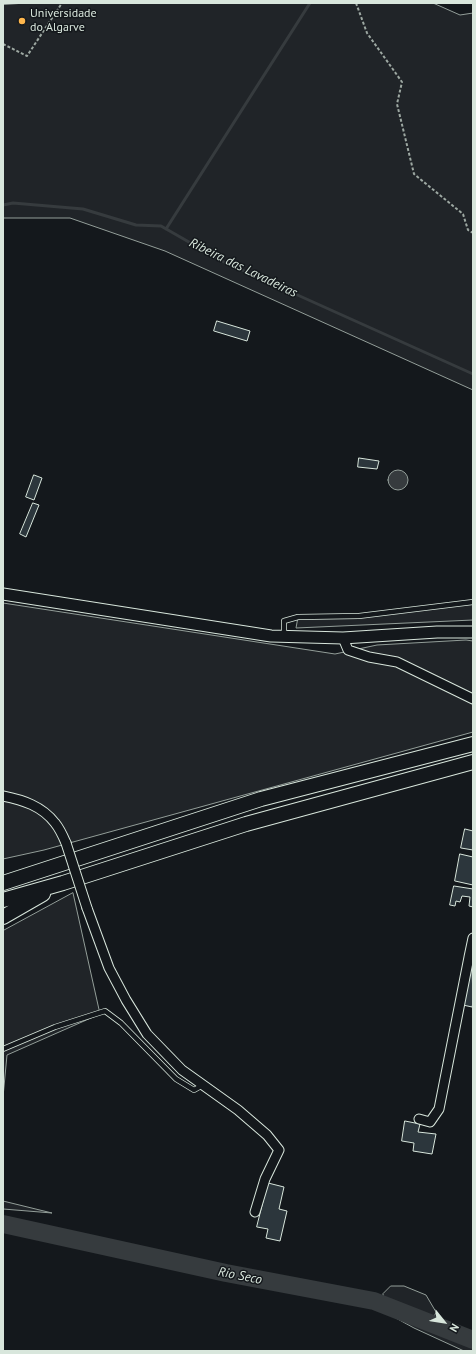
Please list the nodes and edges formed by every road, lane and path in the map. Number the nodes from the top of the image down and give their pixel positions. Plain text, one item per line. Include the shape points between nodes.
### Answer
1 (62, 3) edge
2 (356, 3) edge
3 (3, 44) edge
4 (473, 233) edge
5 (3, 594) edge
6 (473, 602) edge
7 (473, 632) edge
8 (284, 636) junction
9 (343, 638) junction
10 (473, 699) edge
11 (473, 744) edge
12 (473, 762) edge
13 (3, 796) edge
14 (59, 864) junction
15 (3, 872) edge
16 (3, 883) edge
17 (63, 883) junction
18 (3, 900) edge
19 (3, 917) edge
20 (473, 938) edge
21 (471, 958) edge
22 (3, 1049) edge
23 (203, 1085) junction
24 (419, 1119) dead end
25 (255, 1212) dead end

1 - 3 path via 27,56
2 - 4 path via 367,33 402,82 397,104 414,174 463,214 468,230
5 - 8 street
6 - 8 lane via 359,616 298,617 284,621
7 - 9 street
8 - 9 street
9 - 10 street via 348,650 369,658 396,662
11 - 14 main road via 261,799
12 - 17 main road via 246,824
13 - 23 street, bridge via 24,801 44,811 56,823 66,842 109,968 126,1000 147,1034 182,1070
14 - 15 main road
14 - 16 main road
17 - 18 main road
17 - 19 main road
20 - 21 street
21 - 24 street via 439,1109 430,1122
22 - 23 lane via 55,1027 105,1012 121,1023 176,1079 194,1090
23 - 25 street via 238,1110 267,1135 279,1150 265,1179

